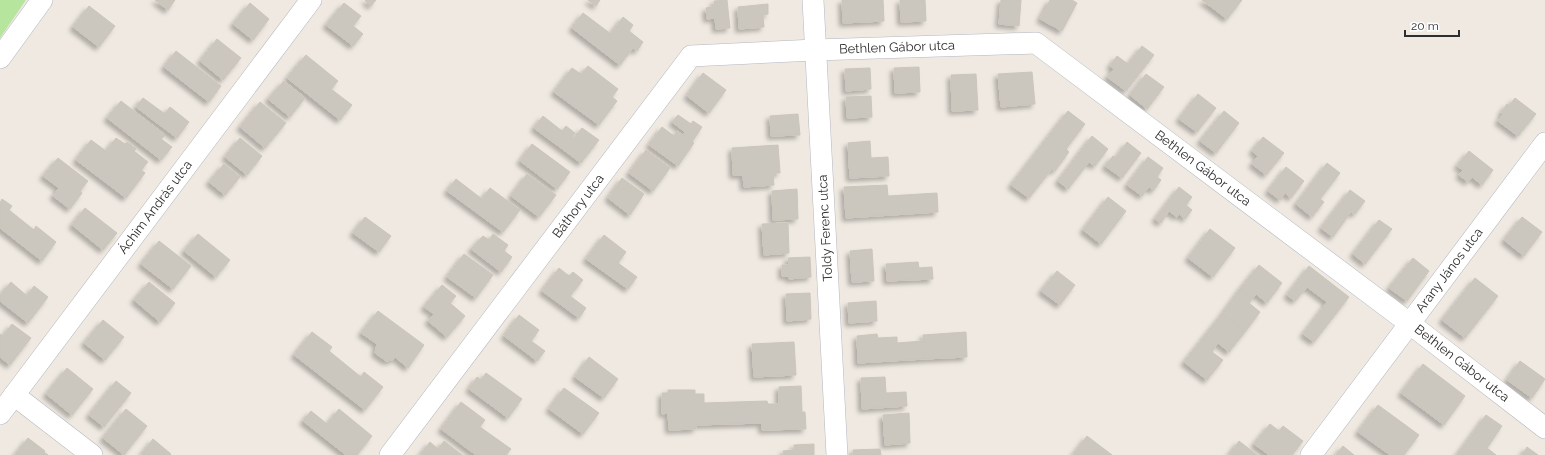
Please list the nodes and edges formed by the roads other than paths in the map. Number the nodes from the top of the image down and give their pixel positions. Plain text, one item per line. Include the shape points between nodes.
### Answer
1 (42, 0) edge
2 (311, 0) edge
3 (813, 0) edge
4 (815, 50) junction
5 (0, 58) edge
6 (1545, 143) edge
7 (1409, 322) junction
8 (14, 395) junction
9 (0, 414) edge
10 (1545, 428) edge
11 (92, 455) edge
12 (390, 455) edge
13 (837, 455) edge
14 (1311, 455) edge

1 - 5 street
2 - 8 street, Áchim András utca
3 - 4 street, Toldy Ferenc utca
4 - 7 street, Bethlen Gábor utca via 1036,43
4 - 12 street, Báthory utca via 691,56
4 - 13 street, Toldy Ferenc utca
6 - 7 street, Arany János utca
7 - 10 street, Bethlen Gábor utca
7 - 14 street, Arany János utca
8 - 9 street, Áchim András utca
8 - 11 street

